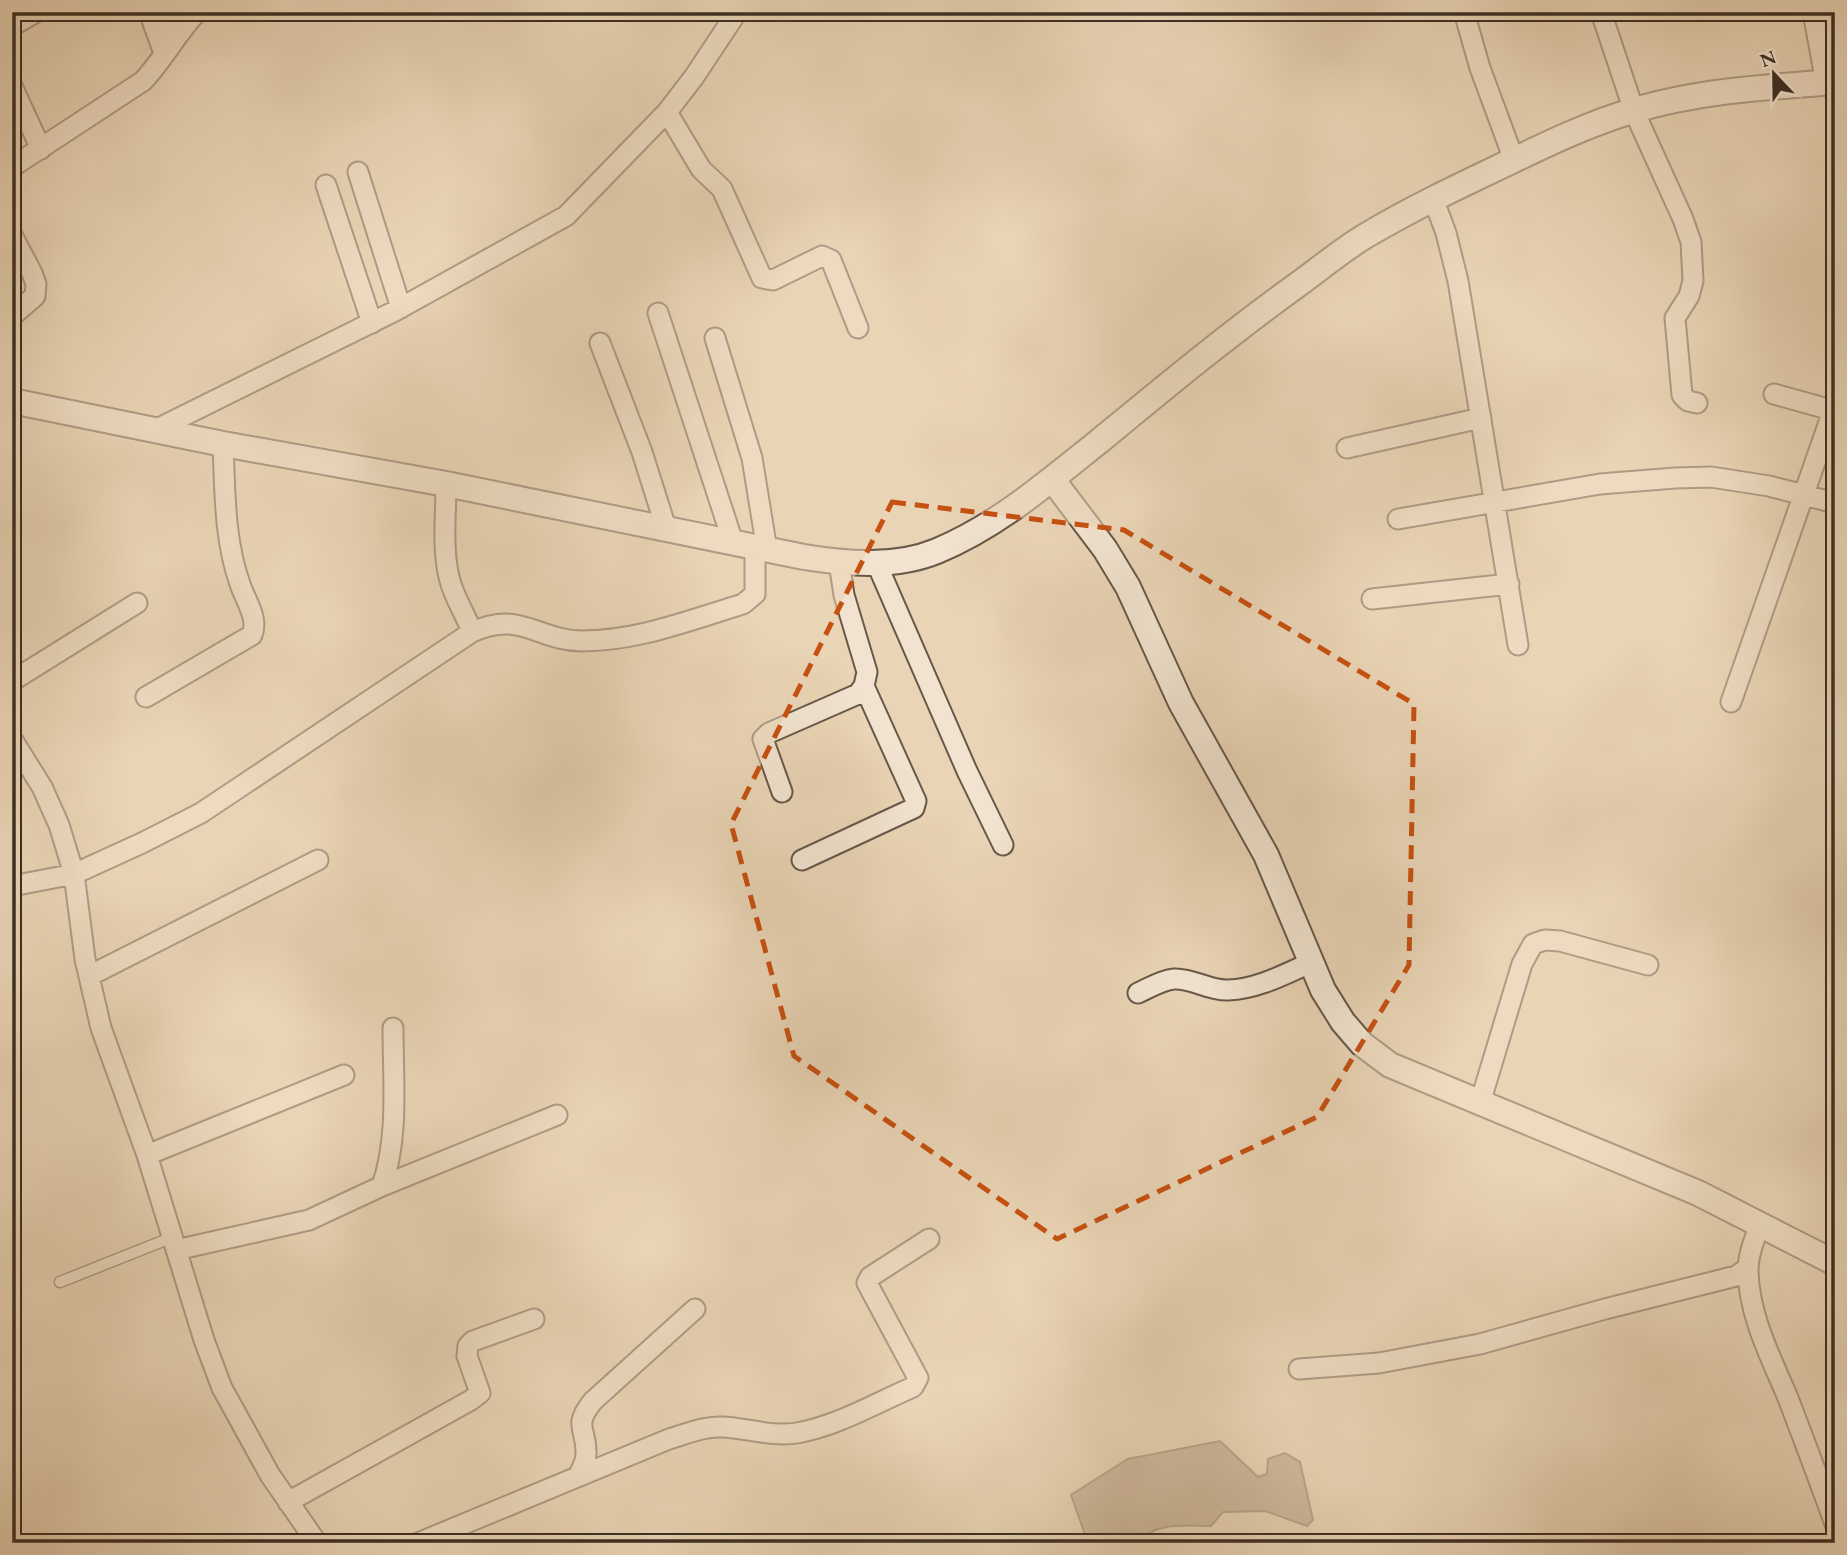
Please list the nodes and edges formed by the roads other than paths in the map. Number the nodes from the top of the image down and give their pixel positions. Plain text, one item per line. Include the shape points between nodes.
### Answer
1 (36, 12) edge
2 (149, 12) edge
3 (172, 12) edge
4 (197, 12) edge
5 (737, 12) edge
6 (1464, 12) edge
7 (1601, 12) edge
8 (1814, 12) edge
9 (12, 26) edge
10 (168, 47) junction
11 (1830, 83) edge
12 (12, 86) edge
13 (1634, 111) junction
14 (667, 112) junction
15 (41, 149) junction
16 (1514, 160) junction
17 (12, 167) edge
18 (358, 172) dead end
19 (326, 185) dead end
20 (1433, 198) junction
21 (12, 236) edge
22 (401, 308) junction
23 (658, 313) dead end
24 (12, 316) edge
25 (372, 323) junction
26 (858, 328) dead end
27 (715, 338) dead end
28 (600, 343) dead end
29 (1774, 394) dead end
30 (12, 401) edge
31 (1697, 403) dead end
32 (1834, 411) edge
33 (1481, 418) junction
34 (157, 429) junction
35 (223, 444) junction
36 (1347, 448) dead end
37 (1052, 479) junction
38 (446, 484) junction
39 (1803, 495) junction
40 (1495, 502) junction
41 (1835, 503) edge
42 (1398, 519) dead end
43 (666, 528) junction
44 (752, 546) junction
45 (839, 562) junction
46 (876, 562) junction
47 (1509, 584) junction
48 (1372, 599) dead end
49 (138, 603) dead end
50 (472, 632) junction
51 (1518, 645) dead end
52 (12, 681) edge
53 (864, 686) junction
54 (146, 698) dead end
55 (1731, 702) dead end
56 (12, 739) edge
57 (782, 792) dead end
58 (1003, 845) dead end
59 (318, 860) dead end
60 (802, 860) dead end
61 (74, 874) junction
62 (12, 886) edge
63 (1312, 962) junction
64 (1648, 965) dead end
65 (89, 976) junction
66 (1138, 993) dead end
67 (393, 1028) dead end
68 (344, 1074) dead end
69 (1480, 1103) junction
70 (557, 1115) dead end
71 (147, 1155) junction
72 (383, 1186) junction
73 (1760, 1225) junction
74 (929, 1239) dead end
75 (174, 1244) junction
76 (1835, 1263) edge
77 (1748, 1268) junction
78 (60, 1282) dead end
79 (695, 1309) dead end
80 (534, 1319) dead end
81 (1299, 1369) dead end
82 (578, 1476) junction
83 (289, 1502) junction
84 (1835, 1524) edge
85 (317, 1543) edge
86 (418, 1543) edge

1 - 9 street
2 - 10 street
3 - 10 street
4 - 10 street
5 - 14 street
6 - 16 street
7 - 13 street
8 - 11 street
10 - 15 street via 143,81
11 - 13 street via 1757,88
12 - 15 street
13 - 16 street
13 - 31 street via 1691,242 1693,281 1675,318 1675,340 1682,395
14 - 22 street via 566,216
14 - 26 street via 701,169 722,189 762,278 773,280 826,257
15 - 17 street
16 - 20 street
18 - 22 street
19 - 25 street
20 - 33 street via 1458,281
20 - 37 street via 1364,237 1246,322
21 - 24 street via 36,284 35,296
22 - 25 street
23 - 44 street
25 - 34 street
27 - 44 street via 752,458
28 - 43 street
29 - 32 street
30 - 34 street
32 - 39 street
33 - 36 street
33 - 40 street
34 - 35 street
35 - 38 street
35 - 54 street via 229,533 255,629
37 - 46 street via 989,524 935,552
37 - 63 street via 1128,587 1181,704 1266,855
38 - 43 street
38 - 50 street via 449,578
39 - 40 street via 1711,477 1600,484
39 - 41 street
39 - 55 street
40 - 42 street
40 - 47 street
43 - 44 street
44 - 45 street
44 - 50 street via 756,584 750,600 652,632 580,641 508,623
45 - 46 street
45 - 53 street via 867,672
46 - 58 street
47 - 48 street
47 - 51 street
49 - 52 street
50 - 61 street via 201,813
53 - 57 street via 858,694 762,739
53 - 60 street via 916,801 914,808
56 - 61 street via 48,799
59 - 65 street
61 - 62 street
61 - 65 street
63 - 66 street via 1253,986 1227,990 1172,979
63 - 69 street via 1323,990 1362,1044 1390,1065
64 - 69 street via 1560,941 1533,944 1522,964
65 - 71 street via 101,1028
67 - 72 street via 390,1164
68 - 71 street
69 - 73 street via 1698,1193
70 - 72 street
71 - 75 street
72 - 75 street via 309,1220
73 - 76 street
73 - 77 street
74 - 82 street via 867,1283 918,1378 913,1387 828,1425 777,1434 720,1427 696,1431
75 - 78 lane
75 - 83 street via 222,1388
77 - 81 street via 1736,1276 1480,1344 1379,1363
77 - 84 street via 1759,1328
79 - 82 street via 583,1413 586,1451
80 - 83 street via 468,1346 480,1393 471,1400
82 - 86 street
83 - 85 street

